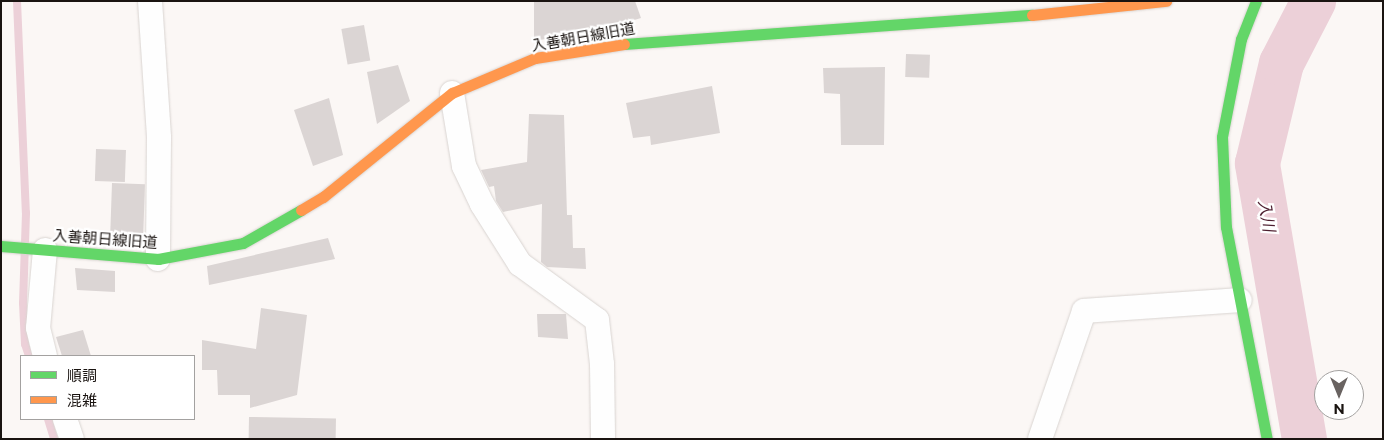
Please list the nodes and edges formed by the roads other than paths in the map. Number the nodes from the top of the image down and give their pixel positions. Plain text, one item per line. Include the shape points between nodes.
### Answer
1 (150, 1) edge
2 (1166, 1) edge
3 (1256, 1) edge
4 (452, 93) junction
5 (1, 246) edge
6 (45, 250) junction
7 (158, 259) junction
8 (1240, 300) junction
9 (46, 355) edge
10 (65, 420) edge
11 (72, 439) edge
12 (603, 439) edge
13 (1040, 439) edge
14 (1267, 439) edge

1 - 7 street via 159,138
2 - 4 street, 入善朝日線旧道 via 1024,16 629,43 535,58
3 - 8 street via 1241,39 1222,137 1226,227
4 - 7 street, 入善朝日線旧道 via 323,197 242,243
4 - 12 street via 464,166 482,204 520,264 597,320 602,364
5 - 6 street, 入善朝日線旧道
6 - 7 street, 入善朝日線旧道
6 - 9 street via 38,328
8 - 13 street via 1084,311
8 - 14 street
10 - 11 street

